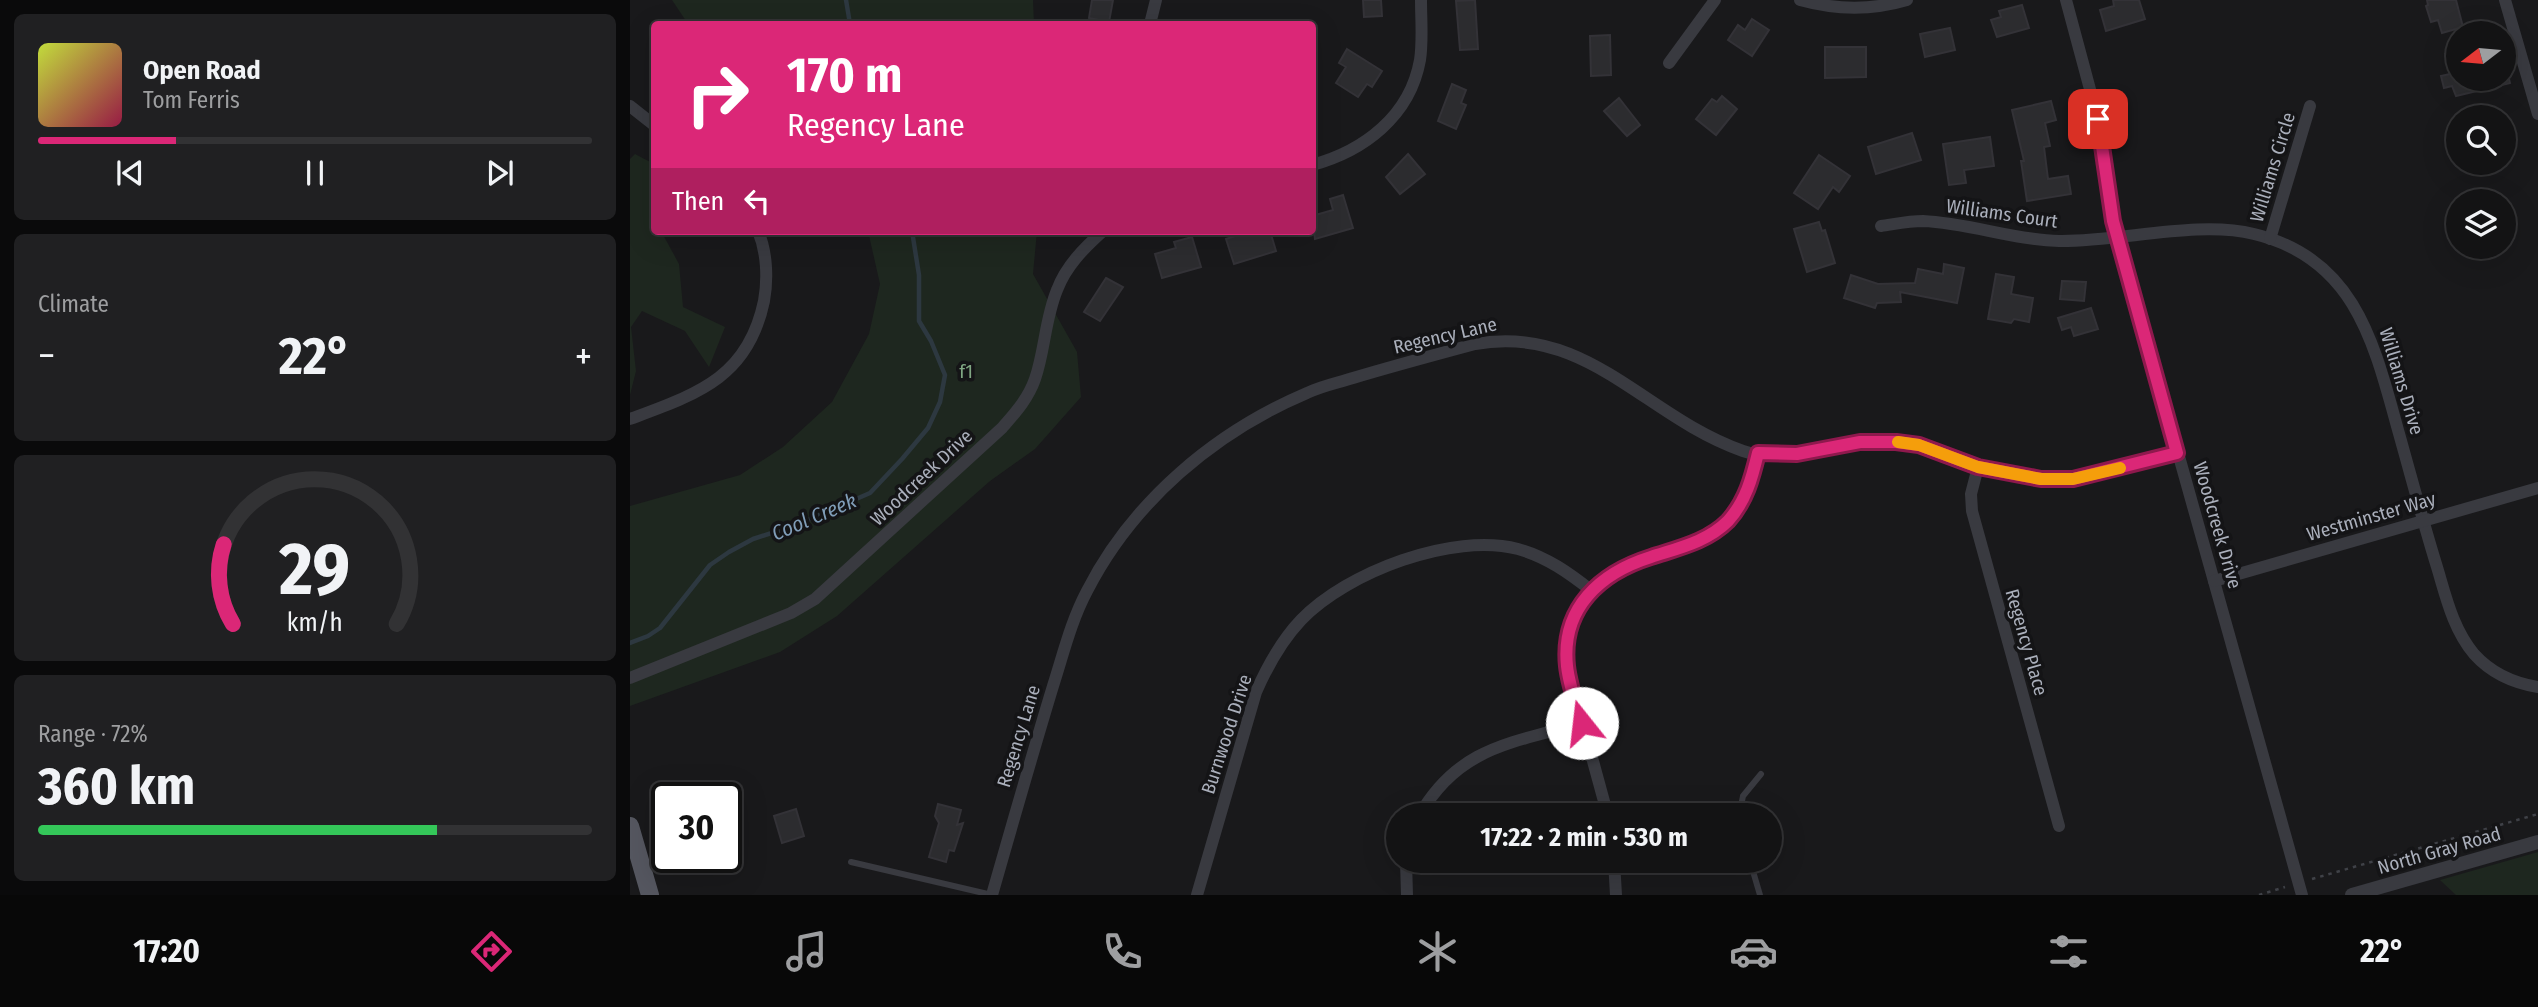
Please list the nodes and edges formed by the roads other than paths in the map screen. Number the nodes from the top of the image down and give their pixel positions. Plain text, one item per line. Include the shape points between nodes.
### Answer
1 (1156, 0) edge
2 (1421, 0) edge
3 (1715, 0) edge
4 (1800, 0) edge
5 (1907, 0) edge
6 (2066, 0) edge
7 (2505, 0) edge
8 (1151, 21) edge
9 (1669, 63) dead end
10 (2537, 105) edge
11 (630, 106) edge
12 (2310, 106) dead end
13 (651, 123) edge
14 (1316, 164) edge
15 (1881, 226) dead end
16 (759, 235) edge
17 (1099, 235) edge
18 (2118, 239) junction
19 (2270, 239) junction
20 (630, 419) edge
21 (1758, 453) junction
22 (2177, 453) junction
23 (1978, 467) junction
24 (2538, 488) edge
25 (2424, 521) junction
26 (2214, 581) junction
27 (1591, 591) junction
28 (630, 678) edge
29 (2538, 687) edge
30 (1582, 723) junction
31 (1761, 774) dead end
32 (1427, 803) edge
33 (1604, 803) edge
34 (1742, 803) edge
35 (630, 826) edge
36 (2059, 827) dead end
37 (2538, 842) edge
38 (851, 862) dead end
39 (1406, 873) edge
40 (1615, 873) edge
41 (1754, 873) edge
42 (2300, 889) edge
43 (650, 895) edge
44 (992, 895) edge
45 (1197, 895) edge
46 (1407, 895) edge
47 (1616, 895) edge
48 (1760, 895) edge
49 (2352, 895) edge

1 - 8 street
2 - 14 street via 1420,61 1396,116 1356,149
3 - 9 street
4 - 5 street via 1866,9
6 - 18 street, Woodcreek Drive via 2098,119
7 - 10 street
11 - 13 street
12 - 19 street, Williams Circle
15 - 18 street, Williams Court via 1921,221 2058,241
16 - 20 street via 765,296 759,324 744,353 726,373 691,396
17 - 28 street, Woodcreek Drive via 1065,274 1034,381 1023,404 1002,428 815,599
18 - 19 street, Williams Drive via 2197,230 2252,233
18 - 22 street, Woodcreek Drive
19 - 25 street, Williams Drive via 2313,260 2350,299 2366,327
21 - 23 street, Regency Lane via 1797,454 1880,441 1919,445
21 - 27 street via 1750,488 1727,521 1703,539 1623,567
21 - 44 street, Regency Lane via 1703,432 1594,364 1565,350 1524,340 1475,344 1310,391 1282,404 1227,436 1173,478 1128,528 1086,592
22 - 23 street, Regency Lane via 2073,479 2041,479
22 - 26 street, Woodcreek Drive
23 - 36 street, Regency Place via 1972,511
24 - 25 street, Westminster Way
25 - 26 street, Westminster Way
25 - 29 street, Williams Drive via 2460,634 2494,671 2516,683
26 - 42 street, Woodcreek Drive
27 - 30 street via 1574,618 1566,648
27 - 45 street, Burnwood Drive via 1543,558 1495,545 1466,545 1388,565 1330,596 1301,620 1264,674
30 - 32 street via 1476,756 1441,782
30 - 33 street
31 - 34 lane
35 - 43 main road
37 - 49 street, North Gray Road
38 - 44 lane
39 - 46 street
40 - 47 street
41 - 48 lane

